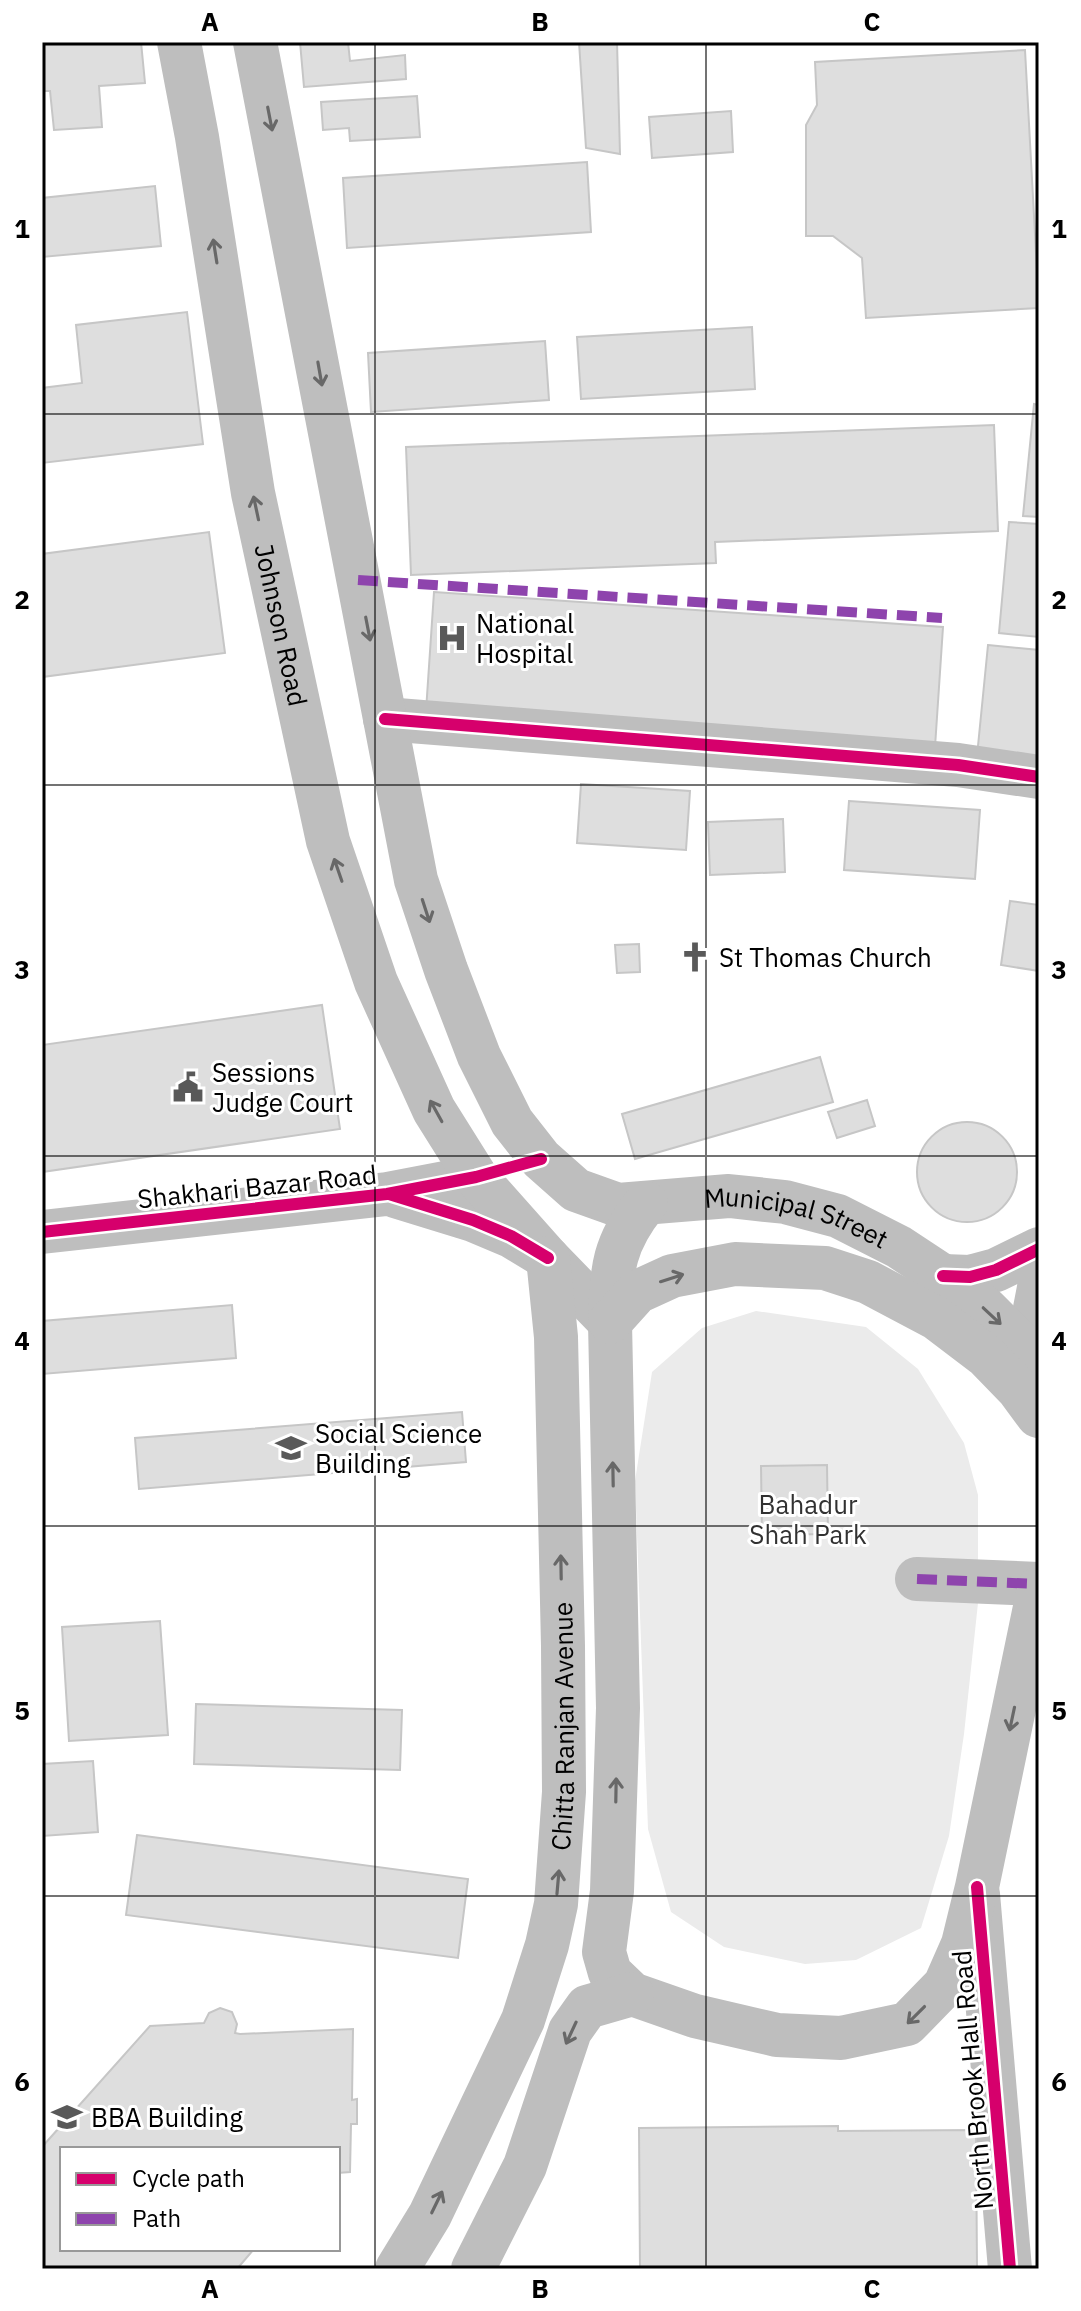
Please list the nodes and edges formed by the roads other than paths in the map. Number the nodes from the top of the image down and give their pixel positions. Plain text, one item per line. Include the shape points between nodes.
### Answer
1 (179, 42) edge
2 (255, 42) edge
3 (385, 719) junction
4 (1039, 777) edge
5 (541, 1159) junction
6 (476, 1177) junction
7 (387, 1194) junction
8 (646, 1203) junction
9 (42, 1232) edge
10 (1039, 1249) edge
11 (548, 1258) junction
12 (943, 1276) junction
13 (1039, 1288) edge
14 (610, 1322) junction
15 (1033, 1360) edge
16 (1039, 1397) edge
17 (1039, 1417) edge
18 (917, 1579) dead end
19 (1039, 1586) edge
20 (1031, 1664) edge
21 (977, 1887) junction
22 (547, 1945) junction
23 (604, 1952) junction
24 (632, 1994) junction
25 (397, 2269) edge
26 (473, 2269) edge
27 (1010, 2269) edge

6 -> 1 main road, Johnson Road via 434,1110 376,982 328,841 253,493
2 -> 3 main road
3 - 4 main road via 958,765
3 -> 5 main road via 416,880 446,970 512,1122
5 - 6 main road, Shakhari Bazar Road
5 - 8 main road, Municipal Street via 576,1190 618,1205
6 - 7 main road, Shakhari Bazar Road
6 - 11 main road
7 - 9 main road, Shakhari Bazar Road
7 - 11 main road via 473,1220
8 - 12 main road, Municipal Street via 729,1196 785,1202 838,1216
8 - 14 main road, Chitta Ranjan Avenue via 628,1225 618,1251
10 - 12 main road via 996,1270 970,1277
11 - 14 main road
22 -> 11 main road, Chitta Ranjan Avenue via 556,1904 564,1792 556,1337
12 -> 15 main road, Municipal Street via 987,1310
13 - 15 main road
14 -> 17 main road via 637,1292 672,1276 735,1264 825,1268 868,1282 936,1318 986,1356
23 -> 14 main road, Chitta Ranjan Avenue via 612,1891 618,1708
15 - 16 main road
18 - 19 main road
19 - 20 main road
20 -> 21 main road
21 -> 24 main road via 963,1944 945,1985 907,2024 841,2038 777,2035 695,2016
21 - 27 main road, North Brook Hall Road
22 - 23 main road
25 -> 22 main road, Chitta Ranjan Avenue via 430,2215 500,2070
23 - 24 main road via 610,1973
24 -> 26 main road via 587,2007 570,2031 525,2166

